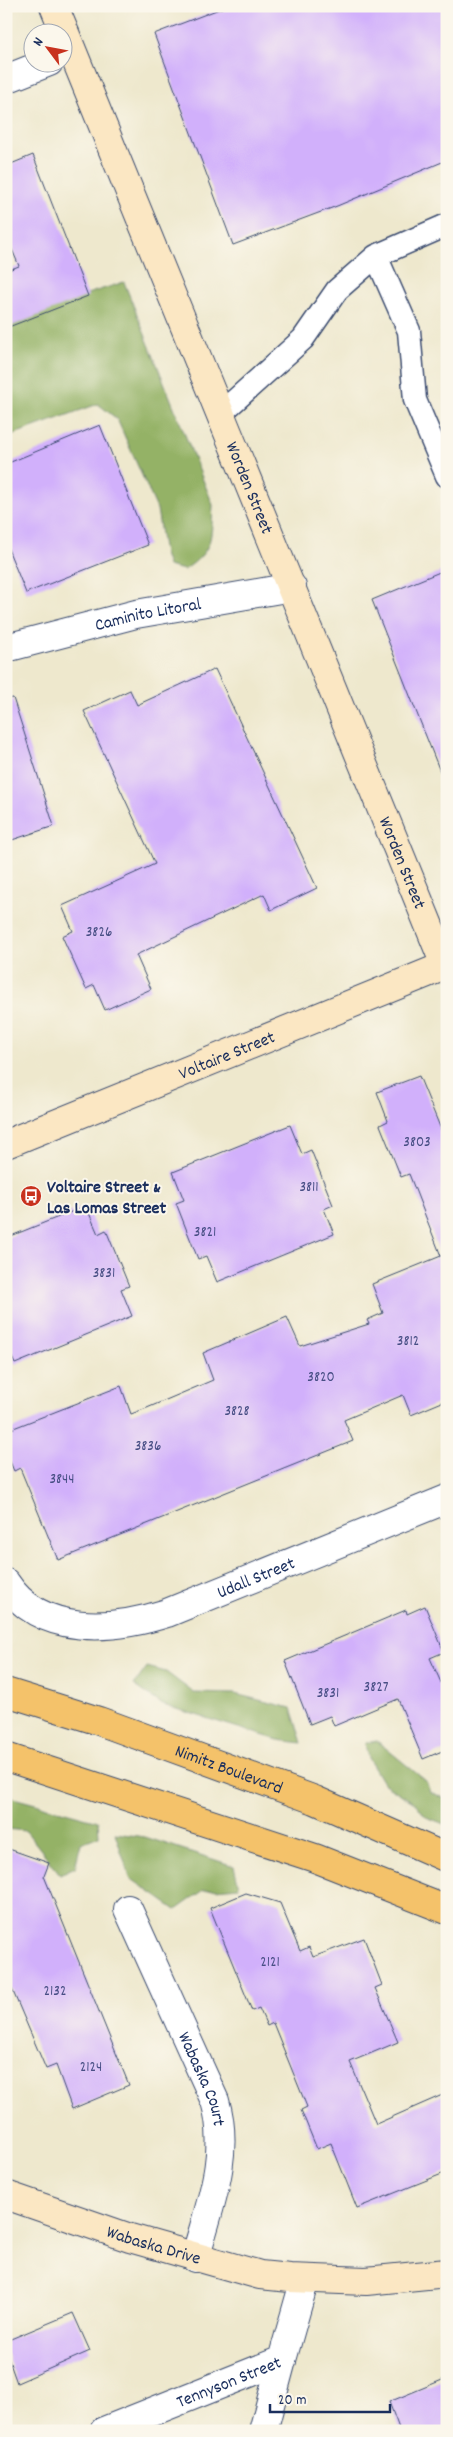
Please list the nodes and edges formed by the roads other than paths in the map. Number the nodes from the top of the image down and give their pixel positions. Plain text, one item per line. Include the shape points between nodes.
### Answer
1 (54, 6) edge
2 (56, 22) edge
3 (24, 72) edge
4 (67, 72) edge
5 (6, 79) edge
6 (447, 225) edge
7 (376, 256) junction
8 (220, 414) junction
9 (447, 476) edge
10 (292, 587) junction
11 (6, 648) edge
12 (446, 966) edge
13 (6, 1144) edge
14 (447, 1499) edge
15 (6, 1583) edge
16 (6, 1692) edge
17 (6, 1757) edge
18 (447, 1858) edge
19 (128, 1909) dead end
20 (447, 1910) edge
21 (6, 2195) edge
22 (195, 2258) junction
23 (447, 2273) edge
24 (305, 2279) junction
25 (282, 2360) junction
26 (104, 2431) edge
27 (262, 2431) edge

1 - 2 street, Worden Street
3 - 5 street
4 - 8 street, Worden Street
6 - 7 lane
7 - 8 lane via 337,290 303,339
7 - 9 lane via 409,332 414,400
8 - 10 street, Worden Street
10 - 11 street, Caminito Litoral via 136,614
10 - 12 street, Worden Street
12 - 13 street, Voltaire Street
14 - 15 street, Udall Street via 140,1622 112,1625 60,1622 31,1608
16 - 18 main road, Nimitz Boulevard via 99,1721 315,1800
17 - 20 main road via 315,1858
19 - 22 street, Wabaska Court via 215,2100 220,2118 221,2157
21 - 22 street, Wabaska Drive
22 - 24 street, Wabaska Drive via 260,2275
23 - 24 street via 366,2281
24 - 25 street, Tennyson Street
25 - 26 street, Tennyson Street
25 - 27 street

